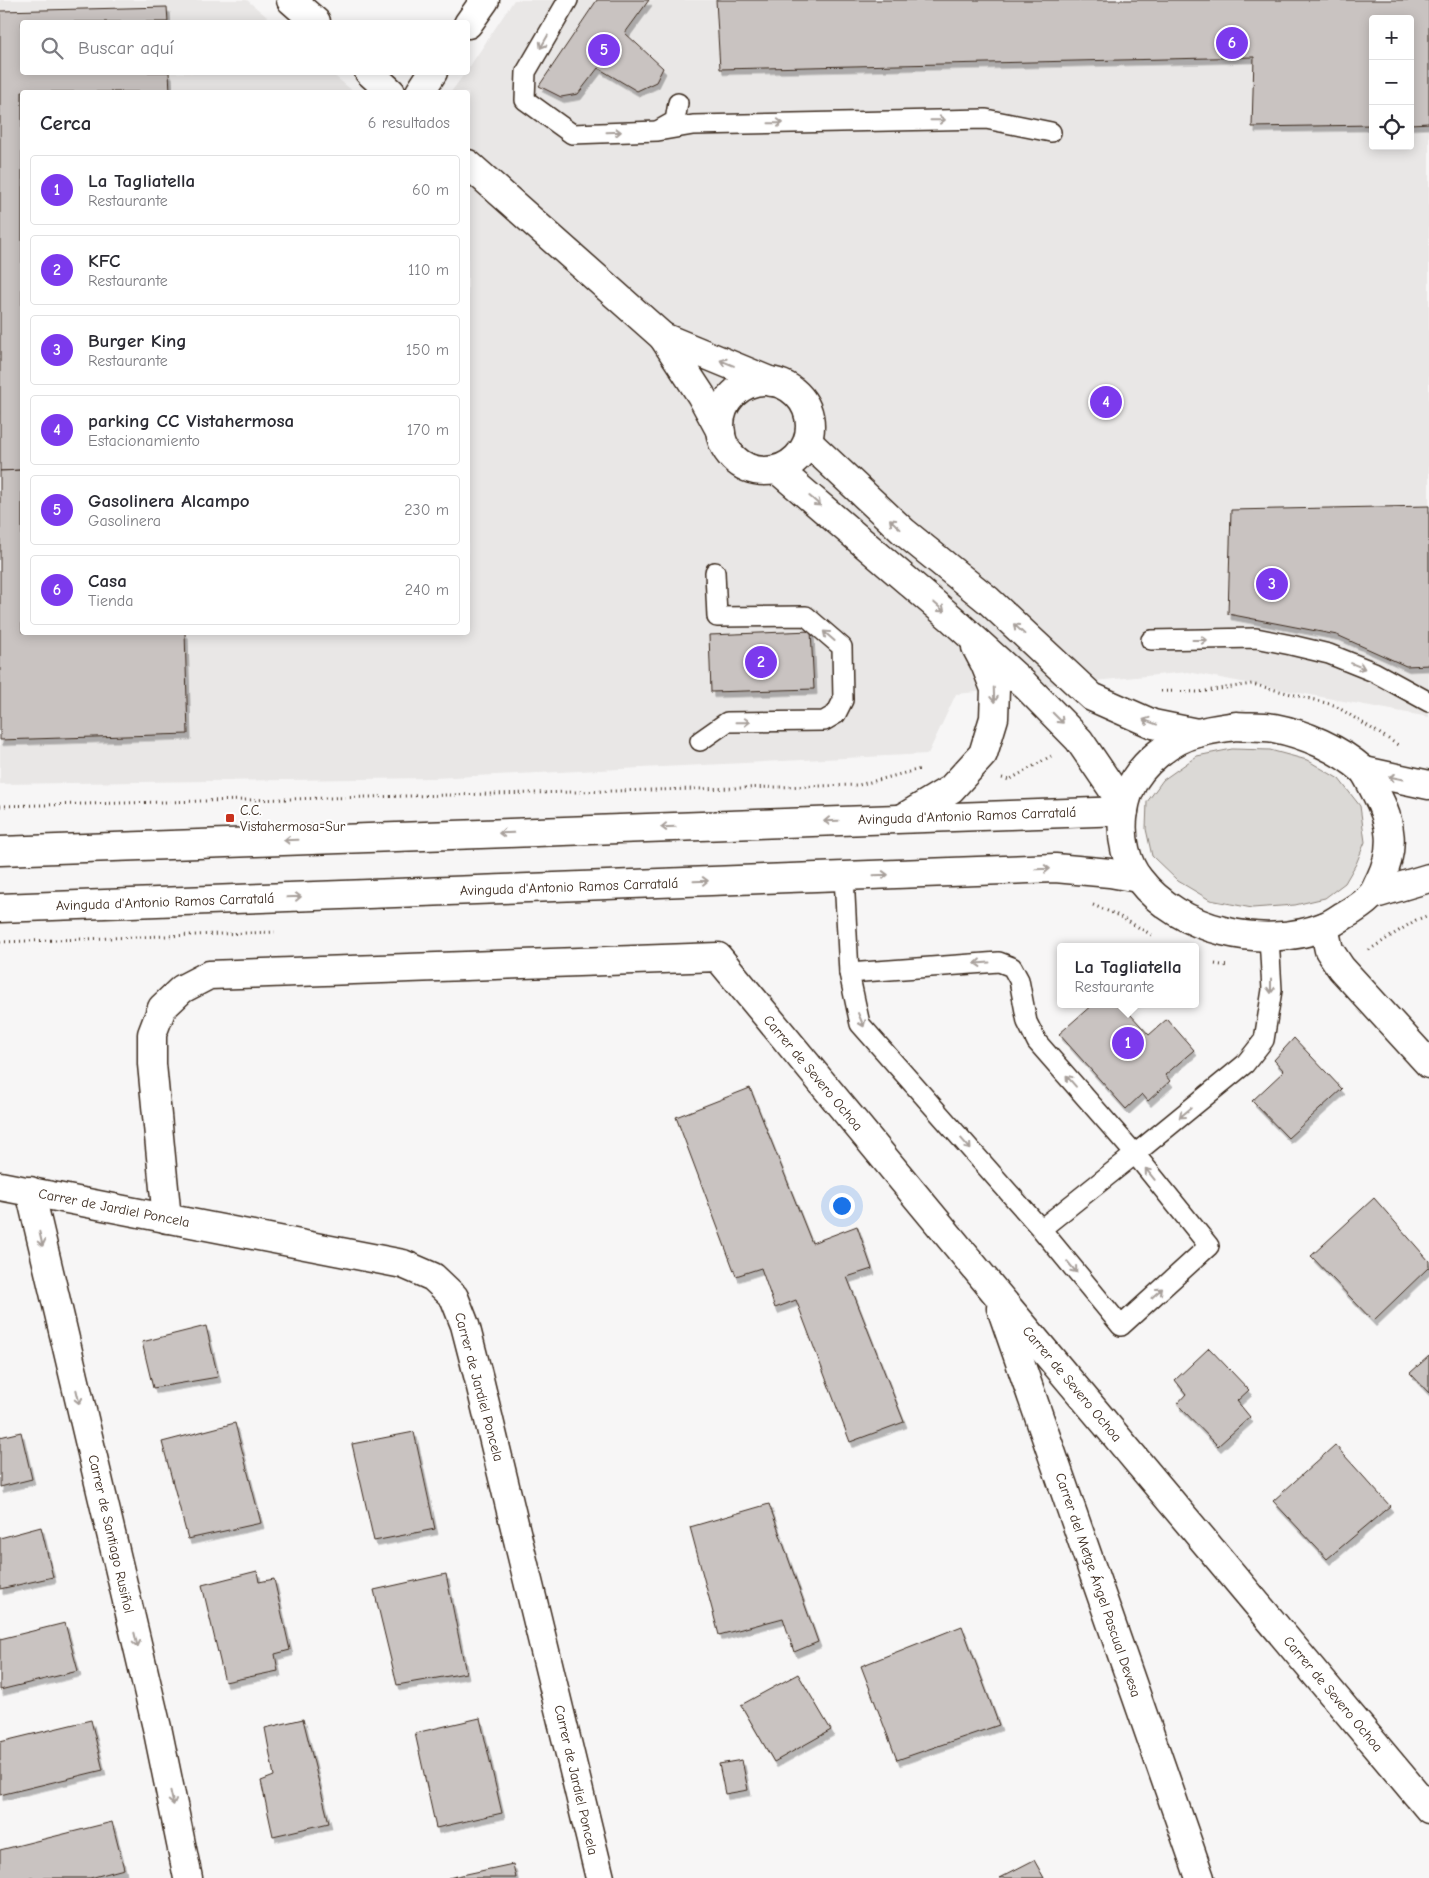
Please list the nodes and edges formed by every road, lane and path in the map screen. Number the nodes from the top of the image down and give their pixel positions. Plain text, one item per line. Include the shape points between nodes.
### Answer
1 (291, 0) edge
2 (485, 0) edge
3 (568, 0) edge
4 (314, 20) edge
5 (470, 21) edge
6 (372, 75) edge
7 (431, 75) edge
8 (389, 90) edge
9 (421, 90) edge
10 (678, 102) dead end
11 (658, 131) junction
12 (1051, 132) dead end
13 (470, 166) edge
14 (663, 337) junction
15 (772, 382) junction
16 (721, 432) junction
17 (808, 442) junction
18 (778, 470) junction
19 (714, 572) dead end
20 (970, 634) junction
21 (1151, 640) dead end
22 (1429, 702) edge
23 (1197, 733) junction
24 (700, 741) dead end
25 (969, 769) junction
26 (1364, 771) junction
27 (1429, 785) edge
28 (0, 806) edge
29 (1124, 808) junction
30 (903, 818) junction
31 (0, 851) edge
32 (844, 876) junction
33 (1138, 878) junction
34 (1429, 878) edge
35 (1372, 895) junction
36 (1089, 903) dead end
37 (0, 908) edge
38 (1324, 927) junction
39 (1154, 937) dead end
40 (1269, 937) junction
41 (849, 974) junction
42 (1429, 1064) edge
43 (1135, 1154) junction
44 (0, 1186) edge
45 (30, 1191) junction
46 (167, 1219) junction
47 (1041, 1229) junction
48 (996, 1292) junction
49 (1429, 1809) edge
50 (188, 1878) edge
51 (600, 1878) edge
52 (1200, 1878) edge

1 - 4 street
2 - 5 street
3 -> 11 lane via 526,72 525,100 572,134
6 - 8 street
7 - 9 street
10 - 11 lane via 675,120
11 -> 12 lane via 693,125 986,119
13 - 14 street
15 -> 14 street
14 - 16 street via 701,394
15 - 16 street via 755,382 740,389 728,401 722,416
15 - 17 street via 798,394 811,424
16 - 18 street via 724,444 734,458 748,468
17 - 18 street via 797,459
23 -> 17 street via 1154,724 1092,697 988,600 904,532
18 -> 20 street
24 -> 19 lane via 726,722 824,721 836,714 843,700 842,647 806,616 717,617
20 -> 25 street via 995,689 994,718 983,754
20 -> 29 street via 1079,740
21 -> 22 lane via 1256,638 1292,645 1329,654 1374,672
23 - 26 street via 1236,726 1273,728 1307,737
23 - 29 street via 1154,756 1130,788
25 - 28 path via 925,768 859,785
25 - 30 street via 951,789
27 -> 26 street
26 - 35 street via 1385,809 1390,829 1390,853
29 - 30 street, Avinguda d'Antonio Ramos Carratalá
29 - 33 street via 1122,826 1126,854
30 -> 31 street, Avinguda d'Antonio Ramos Carratalá
32 -> 33 street, Avinguda d'Antonio Ramos Carratalá via 1055,868
37 -> 32 street, Avinguda d'Antonio Ramos Carratalá
32 - 41 lane
33 - 40 street via 1157,898 1186,917 1225,932
34 - 35 street
35 - 38 street
36 - 39 path
38 - 40 street via 1296,935
38 - 42 street via 1329,950 1341,968
40 -> 43 lane via 1272,990 1264,1040 1245,1064
43 -> 41 lane via 1037,1042 1027,1022 1020,980 1012,967 999,962
41 -> 47 lane via 860,1024
43 - 47 lane
47 -> 43 lane via 1121,1326 1208,1246
44 - 45 street, Carrer de Jardiel Poncela
45 - 46 street, Carrer de Jardiel Poncela
45 -> 50 street, Carrer de Santiago Rusiñol via 158,1732
46 - 48 street, Carrer de Severo Ochoa via 152,1034 162,1008 182,989 209,975 718,957
46 - 51 street, Carrer de Jardiel Poncela via 402,1264 433,1277 454,1297 465,1325
48 - 49 street, Carrer de Severo Ochoa
48 - 52 street, Carrer del Metge Ángel Pascual Devesa

